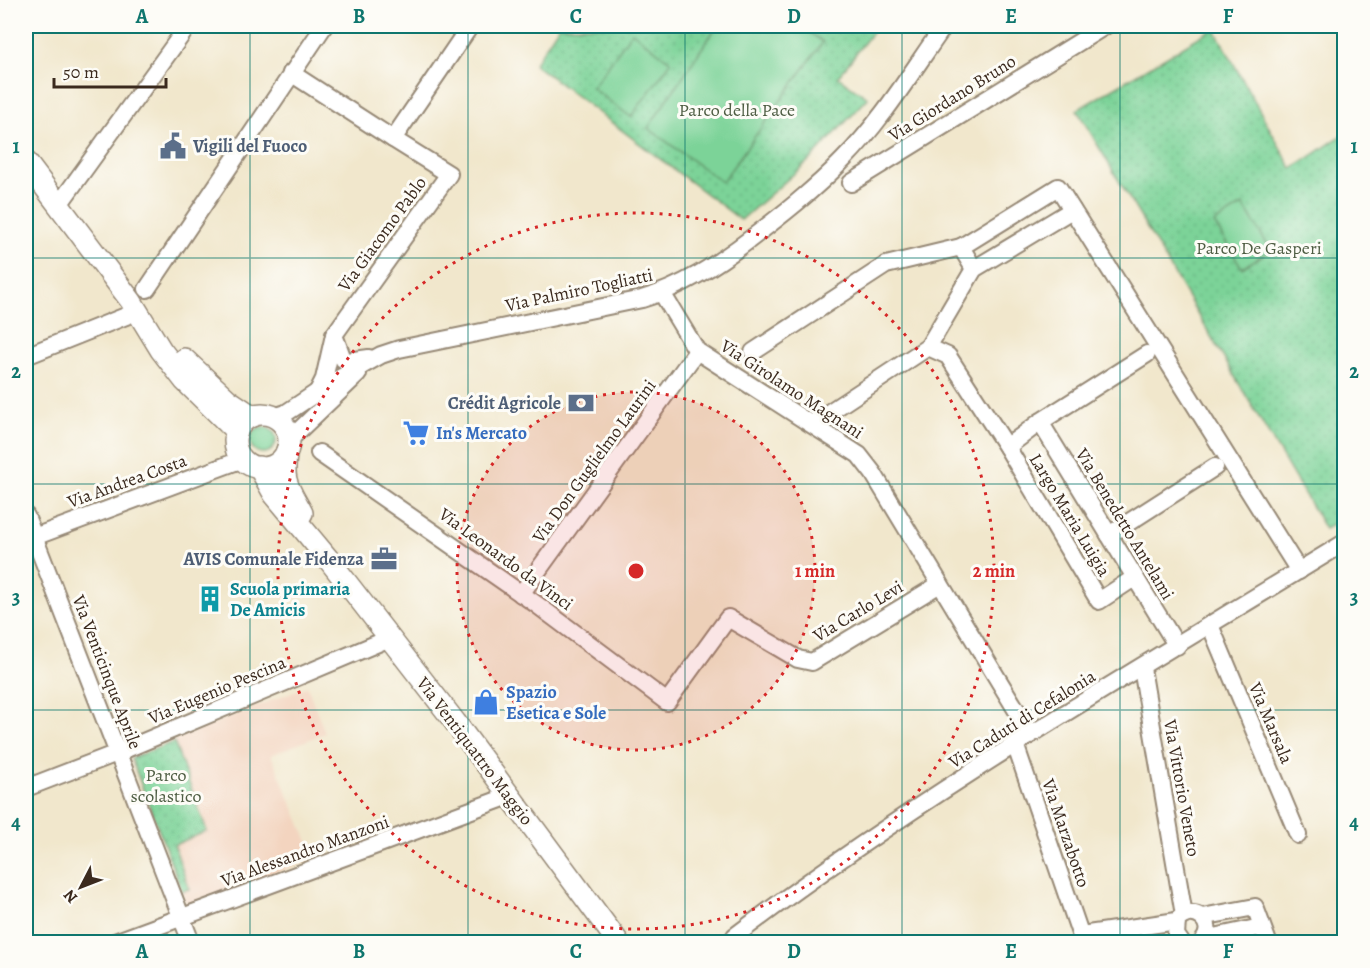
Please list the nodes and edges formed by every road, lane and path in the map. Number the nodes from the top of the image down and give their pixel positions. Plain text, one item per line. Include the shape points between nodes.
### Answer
1 (188, 26) edge
2 (324, 26) edge
3 (470, 26) edge
4 (944, 26) edge
5 (1105, 26) edge
6 (291, 73) junction
7 (393, 139) junction
8 (26, 162) edge
9 (850, 183) dead end
10 (58, 206) junction
11 (1072, 210) junction
12 (961, 247) junction
13 (974, 269) junction
14 (662, 292) junction
15 (138, 301) junction
16 (334, 335) junction
17 (928, 347) junction
18 (697, 351) junction
19 (753, 352) dead end
20 (1147, 354) dead end
21 (26, 356) edge
22 (375, 359) junction
23 (317, 393) junction
24 (252, 416) junction
25 (274, 417) junction
26 (1040, 422) junction
27 (813, 423) junction
28 (237, 432) junction
29 (288, 445) junction
30 (1007, 447) junction
31 (320, 453) dead end
32 (251, 463) junction
33 (1215, 467) dead end
34 (26, 516) edge
35 (1109, 536) junction
36 (30, 539) edge
37 (1344, 543) edge
38 (329, 560) junction
39 (1299, 571) junction
40 (1134, 578) junction
41 (940, 584) junction
42 (521, 594) junction
43 (1210, 625) junction
44 (390, 638) junction
45 (1177, 646) junction
46 (1142, 668) junction
47 (667, 702) joint
48 (1031, 734) junction
49 (1015, 744) junction
50 (117, 753) junction
51 (26, 789) edge
52 (509, 796) junction
53 (1298, 835) dead end
54 (1202, 917) junction
55 (182, 918) junction
56 (1181, 918) junction
57 (1261, 927) junction
58 (1082, 939) edge
59 (1204, 941) edge
60 (115, 942) edge
61 (191, 942) edge
62 (618, 942) edge
63 (731, 942) edge
64 (1181, 942) edge
65 (1268, 942) edge

1 - 10 street
2 - 6 street
3 - 7 street
4 - 14 street, Via Palmiro Togliatti via 844,160 792,208 742,245 697,276
5 - 9 street, Via Giordano Bruno
6 - 7 street
6 - 15 street
7 - 16 street, Via Giacomo Pablo via 449,174
8 - 10 main road
10 - 15 main road
11 - 12 street via 1058,187
11 - 13 street
11 - 39 street
12 - 13 street
12 - 19 street via 886,265
13 - 17 street
14 - 18 street, Via Girolamo Magnani
14 - 22 street, Via Palmiro Togliatti
15 - 21 street
15 - 24 main road via 201,376
15 - 28 main road via 161,351 185,381
16 - 22 street via 343,359
16 - 23 street, Via Giacomo Pablo via 324,380
17 - 27 street
17 - 30 street via 948,356
18 - 27 street, Via Girolamo Magnani
18 - 42 street, Via Don Guglielmo Laurini
20 - 26 street, Largo Maria Luigia
22 - 23 street, Via Palmiro Togliatti
22 - 29 street
23 - 25 street, Via Palmiro Togliatti
24 - 25 main road
24 - 28 main road
25 - 29 main road via 285,426
26 - 30 street, Largo Maria Luigia
26 - 35 street, Via Benedetto Antelami
27 - 41 street, Via Girolamo Magnani via 859,455 873,472
28 - 32 main road, Via Ventiquattro Maggio via 236,447
29 - 32 main road via 279,462
29 - 38 main road, Via Ventiquattro Maggio via 285,482
30 - 40 street, Largo Maria Luigia via 1099,601
31 - 42 street, Via Leonardo da Vinci
32 - 36 street, Via Andrea Costa
32 - 38 main road, Via Ventiquattro Maggio
33 - 35 street
34 - 36 street, Via Venticinque Aprile
35 - 40 street, Via Benedetto Antelami
36 - 50 street, Via Venticinque Aprile
37 - 39 street, Via Caduti di Cefalonia
38 - 44 main road, Via Ventiquattro Maggio
39 - 43 street, Via Caduti di Cefalonia
40 - 45 street, Via Benedetto Antelami
41 - 47 street, Via Carlo Levi via 812,662 798,659 728,618
41 - 48 street, Via Girolamo Magnani
42 - 47 street, Via Leonardo da Vinci
43 - 45 street, Via Caduti di Cefalonia
43 - 53 street, Via Marsala
44 - 50 street, Via Eugenio Pescina
44 - 52 main road, Via Ventiquattro Maggio
45 - 46 street, Via Caduti di Cefalonia
46 - 48 street, Via Caduti di Cefalonia
46 - 56 street, Via Vittorio Veneto
48 - 49 street, Via Caduti di Cefalonia
49 - 58 street, Via Marzabotto
49 - 63 street, Via Caduti di Cefalonia via 783,900
50 - 51 street, Via Eugenio Pescina
50 - 55 street, Via Venticinque Aprile
52 - 55 street, Via Alessandro Manzoni
52 - 62 main road, Via Ventiquattro Maggio
54 - 56 street, Via Marzabotto via 1194,913
54 - 57 street, Via Marzabotto via 1255,907
54 - 59 street via 1208,925
55 - 60 street, Via Alessandro Manzoni
55 - 61 street, Via Venticinque Aprile
56 - 58 street, Via Marzabotto
56 - 64 street, Via Vittorio Veneto via 1176,935
57 - 59 street
57 - 65 street

